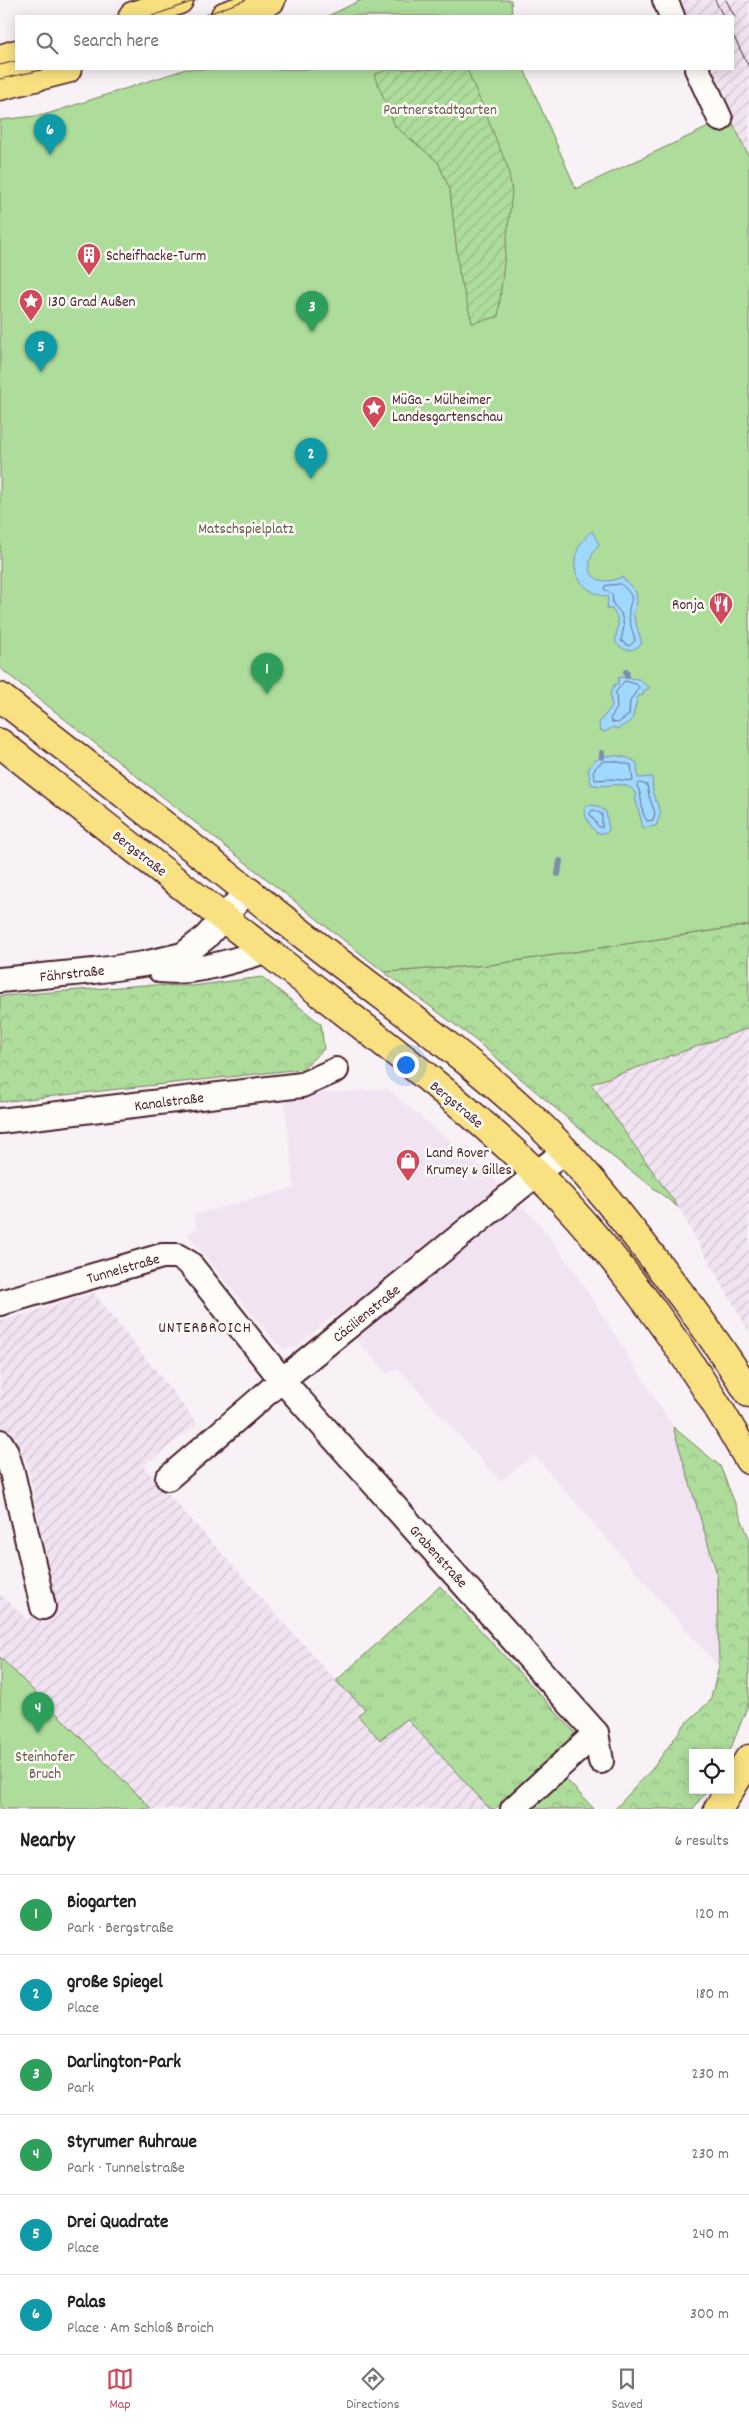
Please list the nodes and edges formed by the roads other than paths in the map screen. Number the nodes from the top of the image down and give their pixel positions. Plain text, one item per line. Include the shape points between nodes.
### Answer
1 (179, 0) edge
2 (271, 0) edge
3 (665, 0) edge
4 (136, 15) edge
5 (228, 15) edge
6 (672, 15) edge
7 (15, 54) edge
8 (0, 58) edge
9 (63, 70) edge
10 (697, 70) edge
11 (0, 86) edge
12 (720, 119) dead end
13 (0, 697) edge
14 (0, 743) edge
15 (248, 890) junction
16 (224, 918) junction
17 (266, 951) junction
18 (144, 964) junction
19 (0, 980) edge
20 (336, 1070) dead end
21 (0, 1121) edge
22 (566, 1150) junction
23 (537, 1175) junction
24 (0, 1303) edge
25 (740, 1367) edge
26 (282, 1380) junction
27 (749, 1393) edge
28 (0, 1442) edge
29 (749, 1460) edge
30 (168, 1478) dead end
31 (43, 1607) dead end
32 (596, 1733) junction
33 (749, 1759) edge
34 (602, 1761) dead end
35 (513, 1809) edge
36 (718, 1809) edge

1 - 4 main road
2 - 5 main road
3 - 6 street
7 - 8 main road
9 - 11 main road
10 - 12 street
13 - 15 main road
14 - 16 main road, Bergstraße
15 - 16 street, Fährstraße
15 - 22 main road via 449,1046
16 - 17 main road, Bergstraße
16 - 18 street, Fährstraße via 183,955
17 - 18 street, Fährstraße via 176,972
17 - 23 main road, Bergstraße via 403,1059
18 - 19 street, Fährstraße
20 - 21 street, Kanalstraße via 302,1084
22 - 23 street, Cäcilienstraße
22 - 25 main road
23 - 26 street, Cäcilienstraße
23 - 29 main road, Bergstraße via 594,1238 659,1319
24 - 26 street, Tunnelstraße via 162,1256 177,1256 189,1263
25 - 27 main road
26 - 30 street, Cäcilienstraße
26 - 32 street, Grabenstraße
28 - 31 street via 12,1472
32 - 34 street, Grabenstraße
32 - 35 street
33 - 36 main road

